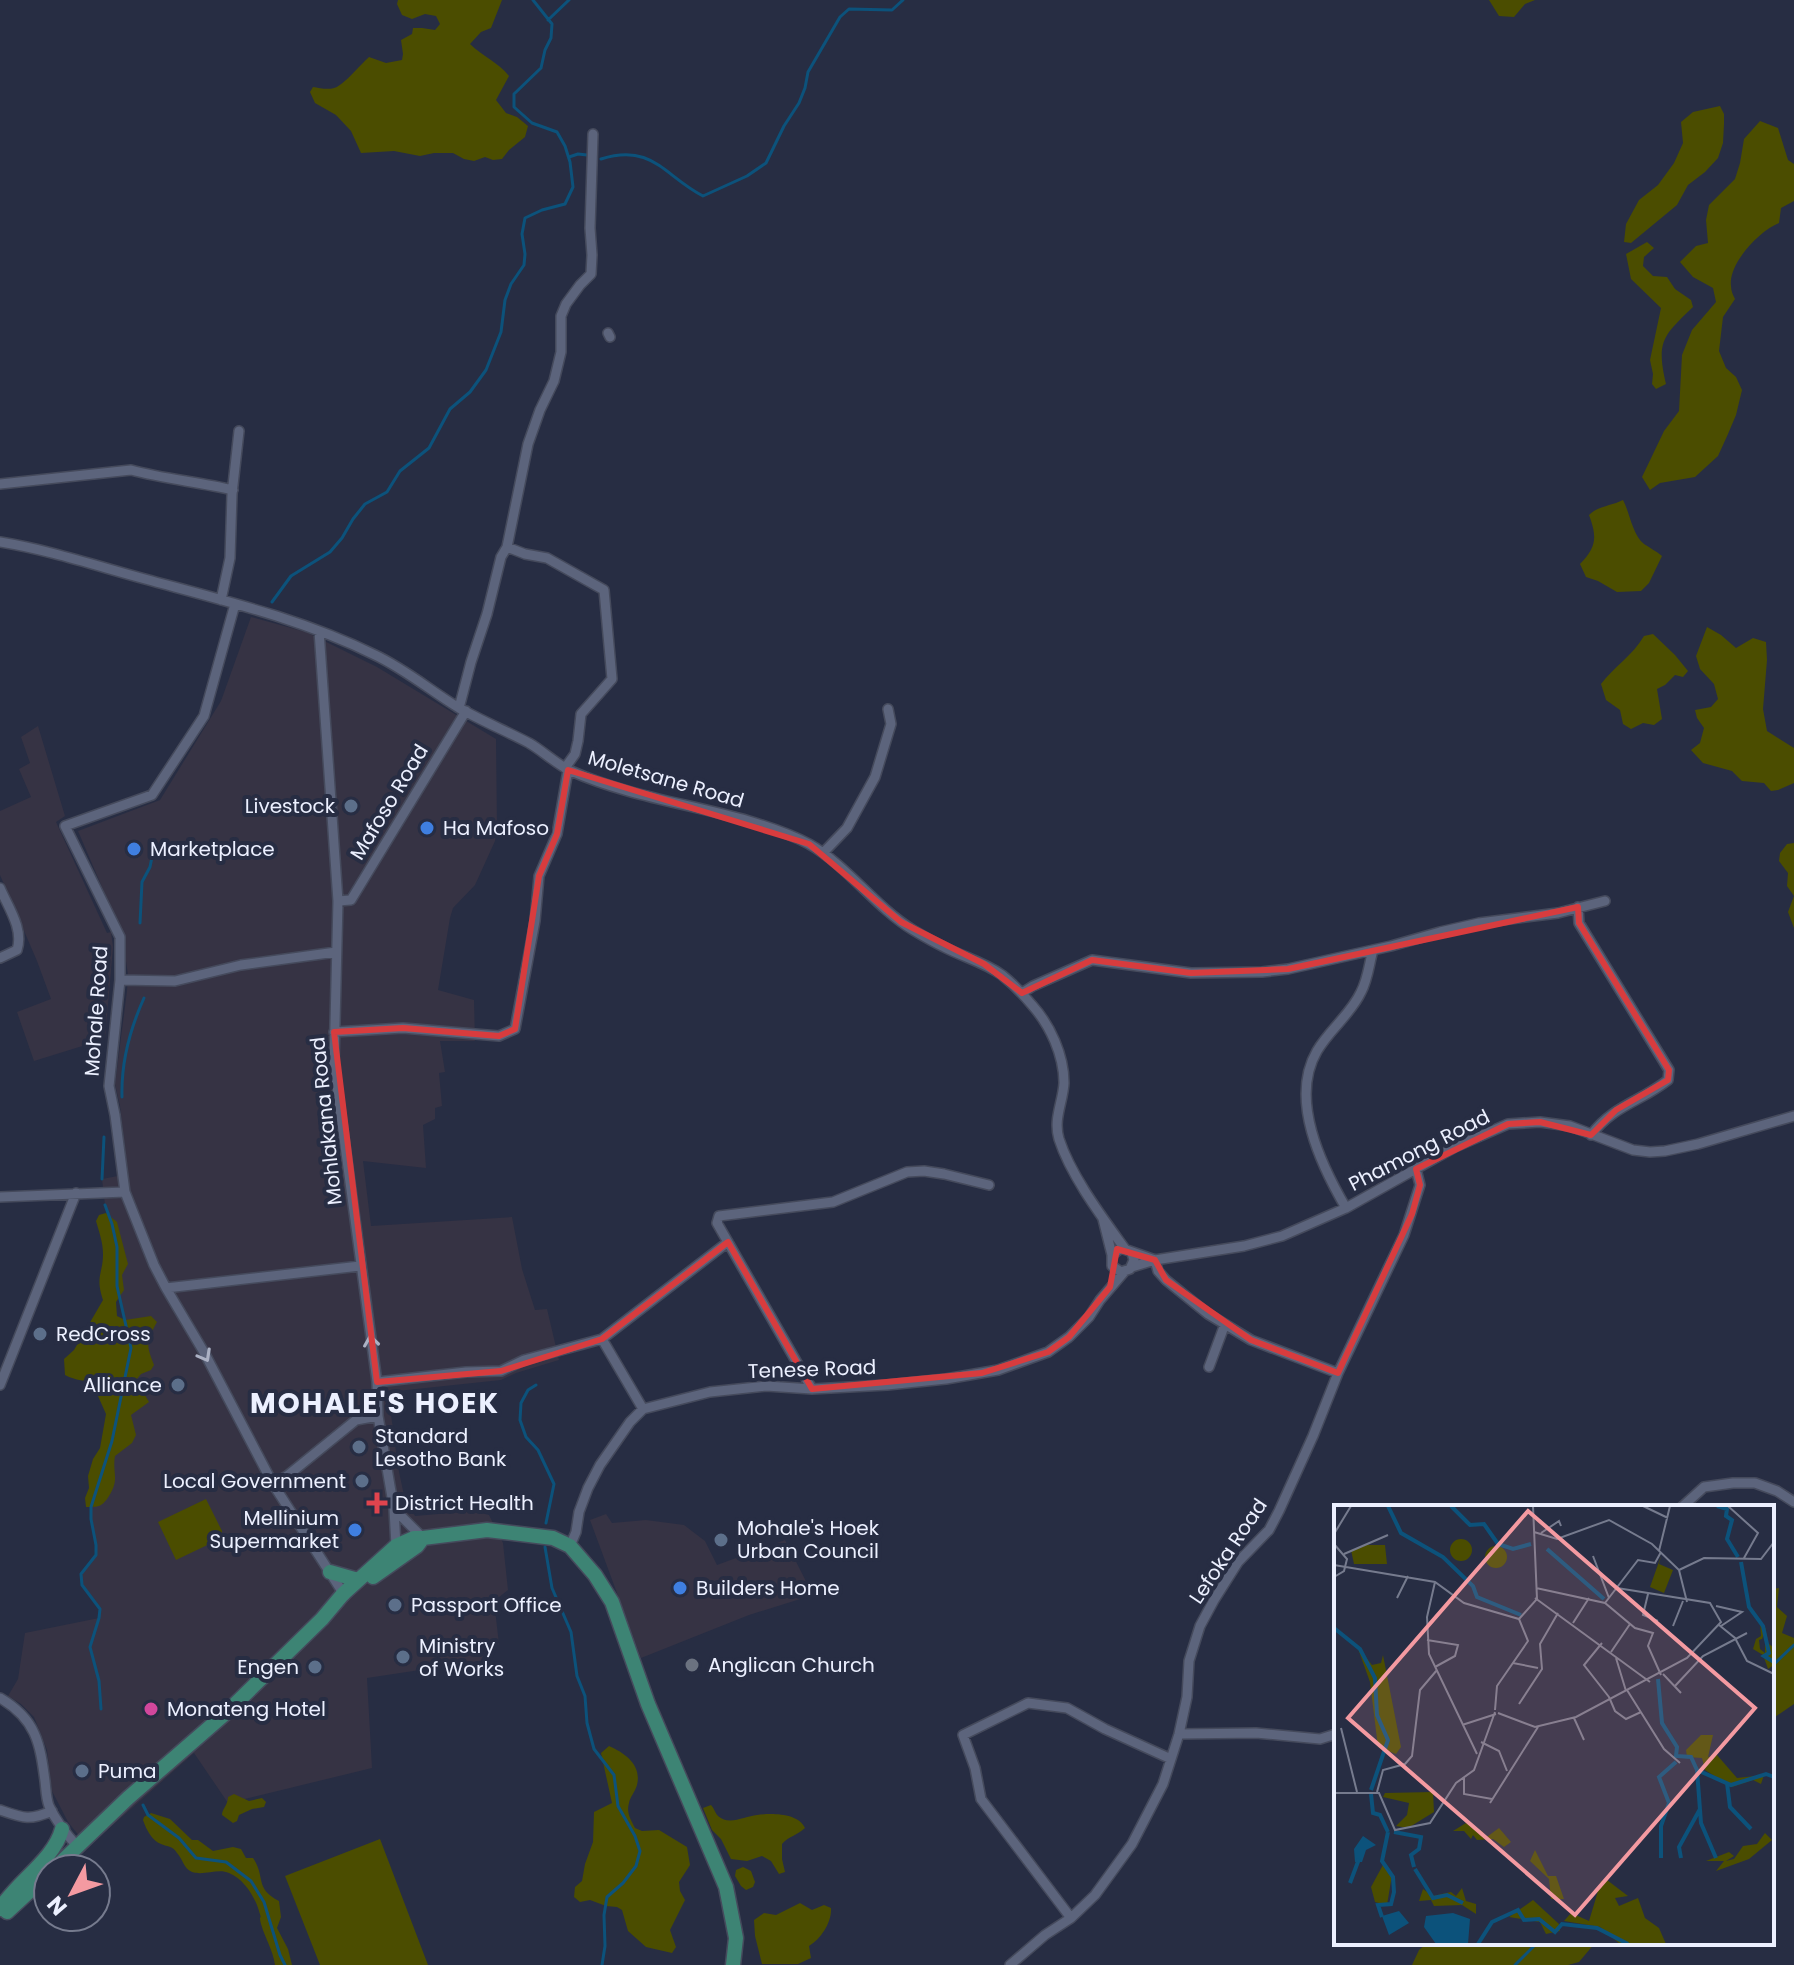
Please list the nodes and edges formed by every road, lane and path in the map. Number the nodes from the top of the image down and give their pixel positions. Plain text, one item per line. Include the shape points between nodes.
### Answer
1 (593, 134) dead end
2 (239, 431) dead end
3 (0, 484) edge
4 (233, 490) junction
5 (0, 542) edge
6 (507, 547) junction
7 (221, 600) junction
8 (235, 604) junction
9 (319, 631) junction
10 (462, 709) junction
11 (888, 709) dead end
12 (567, 769) junction
13 (823, 853) junction
14 (0, 888) edge
15 (338, 901) junction
16 (1605, 901) dead end
17 (1578, 907) junction
18 (1373, 950) junction
19 (336, 952) junction
20 (0, 958) edge
21 (120, 980) junction
22 (1022, 993) junction
23 (334, 1032) junction
24 (1794, 1116) edge
25 (1591, 1135) junction
26 (1416, 1169) junction
27 (989, 1185) dead end
28 (125, 1192) junction
29 (76, 1193) junction
30 (0, 1197) edge
31 (1346, 1208) junction
32 (1103, 1219) junction
33 (728, 1242) junction
34 (1128, 1251) junction
35 (1112, 1255) junction
36 (1155, 1260) junction
37 (360, 1266) junction
38 (1112, 1266) junction
39 (1128, 1269) junction
40 (1110, 1287) junction
41 (166, 1288) junction
42 (1225, 1324) junction
43 (602, 1339) junction
44 (1209, 1367) dead end
45 (1338, 1373) junction
46 (377, 1382) junction
47 (0, 1385) edge
48 (812, 1389) junction
49 (643, 1409) junction
50 (378, 1416) junction
51 (273, 1484) junction
52 (1794, 1502) edge
53 (1684, 1505) edge
54 (394, 1509) junction
55 (423, 1538) junction
56 (570, 1546) junction
57 (398, 1552) junction
58 (330, 1572) junction
59 (358, 1580) junction
60 (345, 1596) junction
61 (0, 1698) edge
62 (1179, 1734) junction
63 (1334, 1735) edge
64 (1171, 1759) junction
65 (0, 1810) edge
66 (52, 1811) junction
67 (62, 1829) junction
68 (77, 1846) junction
69 (70, 1853) edge
70 (32, 1888) edge
71 (0, 1909) edge
72 (0, 1917) edge
73 (1071, 1918) junction
74 (733, 1965) edge
75 (1010, 1965) edge

1 - 6 street via 591,274 561,316 561,352 528,444
2 - 4 street
3 - 4 street via 131,470
4 - 7 street via 230,558
5 - 7 street, Moletsane Road
6 - 10 street
6 - 12 street via 547,558 604,590 612,679 581,714 575,754
7 - 8 street, Moletsane Road
8 - 9 street, Moletsane Road
8 - 21 street, Mohale Road via 204,716 152,795 65,826 120,937
9 - 10 street, Moletsane Road via 376,655
9 - 15 street, Mohlakana Road
10 - 12 street, Moletsane Road
10 - 15 street, Mafoso Road via 351,900
11 - 13 street via 891,724 875,777 847,828
12 - 13 street, Moletsane Road via 776,829
12 - 23 street via 557,834 539,876 515,1029 499,1036 403,1028
13 - 22 street, Moletsane Road via 901,922 984,964
14 - 20 street via 20,940 17,950
15 - 19 street, Mohlakana Road
16 - 17 street
17 - 18 street via 1479,923
17 - 25 street via 1579,923 1669,1070 1668,1080 1616,1110
18 - 22 street via 1262,972 1191,973 1092,960
18 - 31 street via 1361,994 1318,1049 1307,1083 1306,1106 1318,1151
19 - 21 street via 241,965 175,981
19 - 23 street, Mohlakana Road
21 - 28 street, Mohale Road via 109,1086
22 - 32 street, Moletsane Road via 1049,1027 1057,1048 1064,1083 1058,1134
23 - 37 street, Mohlakana Road
24 - 25 street, Phamong Road via 1665,1151 1633,1150
25 - 26 street, Phamong Road via 1540,1122 1508,1124
26 - 31 street, Phamong Road
26 - 45 street, Lefoka Road via 1420,1185 1412,1214
27 - 33 street via 907,1172 833,1202 719,1216 717,1223
28 - 29 street
28 - 41 street, Mohale Road
29 - 30 street
29 - 47 street
31 - 36 street, Phamong Road via 1282,1236
32 - 34 street, Moletsane Road
32 - 35 street, Moletsane Road
33 - 43 street
33 - 48 street
34 - 35 street
34 - 36 street, Phamong Road
34 - 39 street via 1134,1260
35 - 38 street
36 - 39 street, Phamong Road
36 - 42 street via 1166,1280
37 - 41 street
46 -> 37 street, Mohlakana Road
38 - 39 street
38 - 40 street
39 - 40 street, Tenese Road
40 - 48 street, Tenese Road via 1069,1337 1023,1362 946,1379
41 -> 51 street, Mohale Road
42 - 44 street
42 - 45 street via 1251,1340
43 - 46 street via 501,1371
43 - 49 street
45 - 62 street, Lefoka Road via 1269,1530 1238,1562 1200,1626 1189,1661
46 - 50 street, Mohlakana Road
48 - 49 street, Tenese Road via 766,1386 710,1392
49 - 56 street via 600,1465
50 - 51 street via 356,1420
50 - 54 street, Mohlakana Road
51 - 58 street, Mohale Road
52 - 53 street via 1755,1483 1733,1483 1704,1487
54 - 55 street
54 - 57 street, Mohlakana Road
55 - 56 main road via 487,1530 553,1538
55 - 57 main road via 414,1538
56 - 74 main road via 612,1602 648,1704 726,1887 736,1938
57 - 59 main road
57 - 60 main road
58 - 59 main road
58 - 60 street, Mohale Road
59 - 60 main road
60 - 68 main road via 227,1712
61 - 66 street via 28,1720 37,1735
62 - 63 street via 1320,1739
62 - 64 street, Lefoka Road
64 - 73 street, Lefoka Road via 1132,1844
64 - 73 street via 1067,1708 1028,1703 963,1735 981,1799
65 - 66 street via 34,1818
66 - 67 street
67 - 68 street
67 - 71 main road via 52,1850
68 - 69 main road
70 - 72 main road
73 - 75 street, Lefoka Road

